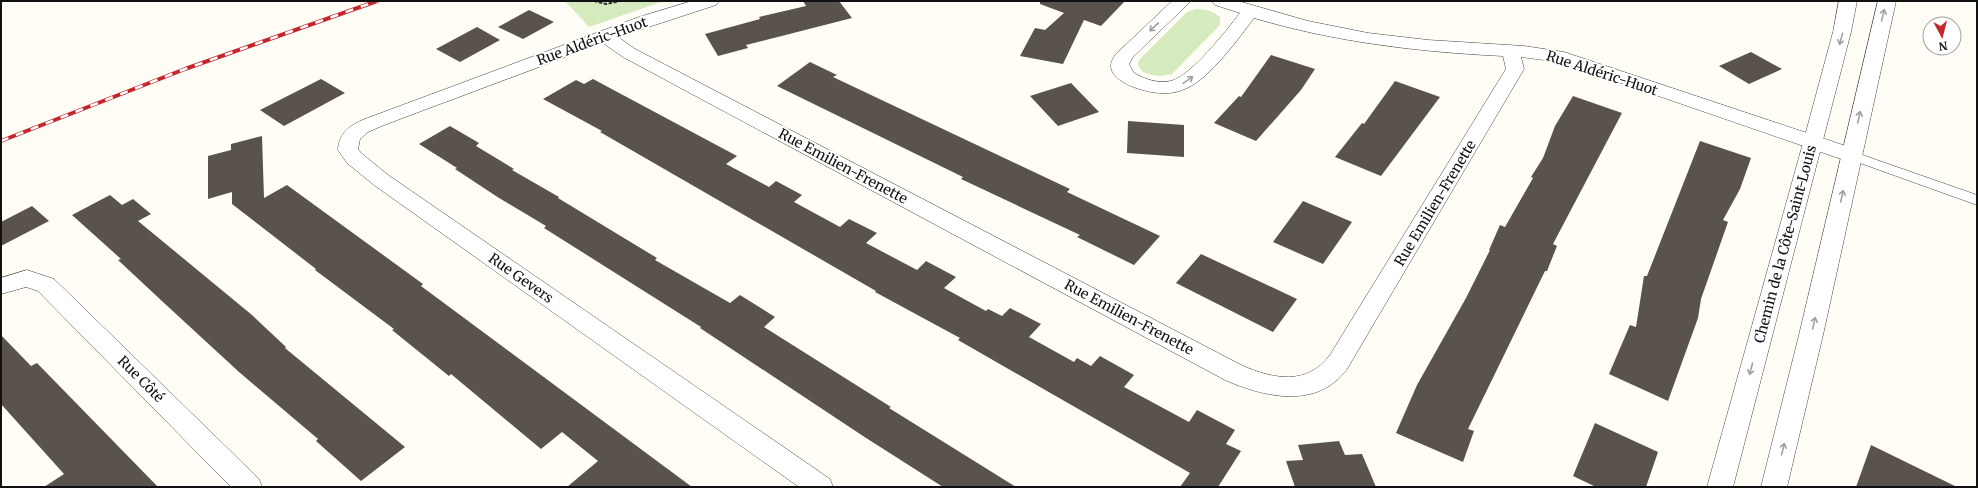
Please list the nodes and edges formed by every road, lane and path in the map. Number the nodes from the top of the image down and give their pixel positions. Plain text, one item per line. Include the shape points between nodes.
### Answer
1 (594, 1) edge
2 (620, 1) edge
3 (710, 1) edge
4 (1182, 1) edge
5 (1221, 1) edge
6 (1848, 1) edge
7 (1887, 1) edge
8 (1250, 11) junction
9 (605, 36) junction
10 (1510, 51) junction
11 (476, 85) joint
12 (1813, 143) junction
13 (1851, 155) junction
14 (1977, 200) edge
15 (1, 286) edge
16 (249, 487) edge
17 (820, 487) edge
18 (1720, 487) edge
19 (1774, 487) edge

1 - 2 path via 606,4
3 - 9 street, Rue Aldéric-Huot
4 -> 8 street via 1126,54 1120,64 1125,75 1159,88 1182,84 1195,74
5 - 8 street, Rue Aldéric-Huot
6 -> 12 street, Chemin de la Côte-Saint-Louis
13 -> 7 street
8 - 10 street, Rue Aldéric-Huot via 1372,38 1451,48
9 - 10 street, Rue Emilien-Frenette via 629,53 1234,372 1256,382 1286,387 1314,382 1326,376 1335,367 1516,70
9 - 11 street, Rue Aldéric-Huot
10 - 12 street, Rue Aldéric-Huot via 1564,57
11 - 17 street, Rue Gevers via 366,126 350,138 348,150 381,180
12 - 13 street, Rue Aldéric-Huot
12 -> 18 street, Chemin de la Côte-Saint-Louis
13 - 14 lane
19 -> 13 street
15 - 16 street, Rue Côté via 27,278 46,285

